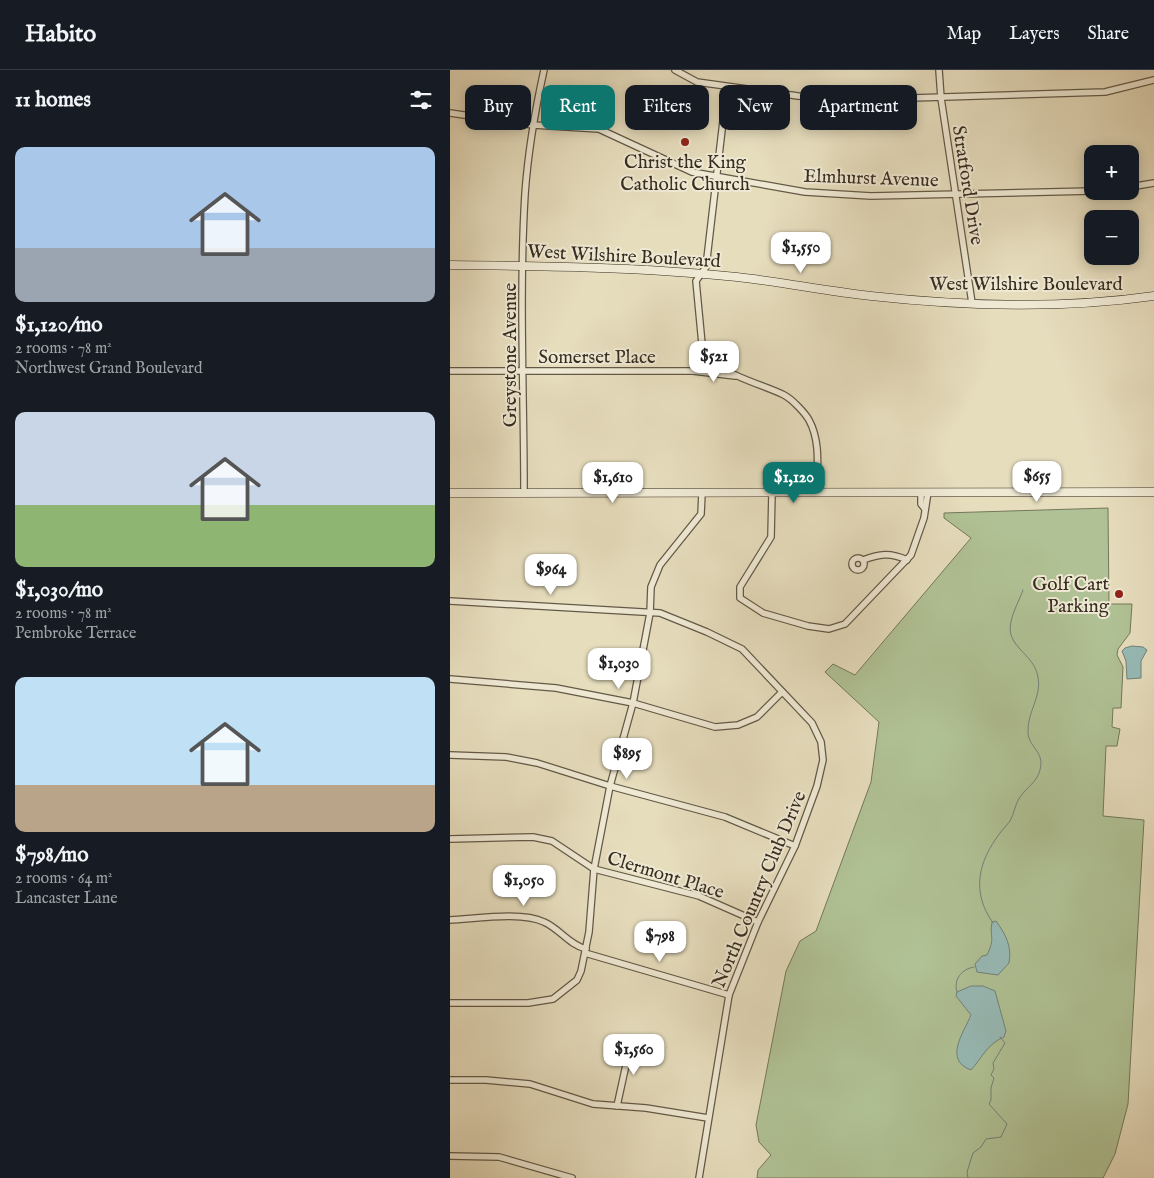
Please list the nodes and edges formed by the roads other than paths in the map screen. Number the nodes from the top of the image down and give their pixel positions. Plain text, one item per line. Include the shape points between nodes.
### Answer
1 (544, 70) edge
2 (675, 70) edge
3 (939, 70) edge
4 (1154, 80) edge
5 (719, 86) edge
6 (790, 95) edge
7 (941, 98) junction
8 (450, 113) edge
9 (533, 125) junction
10 (721, 130) edge
11 (716, 175) junction
12 (1154, 183) edge
13 (1139, 186) edge
14 (1084, 191) edge
15 (956, 195) junction
16 (450, 265) edge
17 (523, 266) junction
18 (700, 274) junction
19 (1154, 296) edge
20 (972, 304) junction
21 (704, 354) junction
22 (450, 371) edge
23 (524, 371) junction
24 (692, 371) junction
25 (738, 377) junction
26 (524, 492) junction
27 (817, 492) junction
28 (924, 492) junction
29 (1154, 492) edge
30 (450, 493) edge
31 (702, 493) junction
32 (772, 493) junction
33 (863, 560) dead end
34 (907, 560) junction
35 (450, 600) edge
36 (650, 613) junction
37 (450, 679) edge
38 (782, 692) junction
39 (633, 703) junction
40 (450, 755) edge
41 (610, 786) junction
42 (450, 839) edge
43 (795, 846) junction
44 (594, 869) junction
45 (450, 920) edge
46 (758, 922) junction
47 (586, 951) junction
48 (729, 996) junction
49 (450, 1003) edge
50 (630, 1042) dead end
51 (450, 1080) edge
52 (618, 1106) junction
53 (708, 1118) junction
54 (450, 1156) edge
55 (572, 1178) edge
56 (699, 1178) edge

1 - 9 street, Greystone Avenue
2 - 5 street via 697,82
3 - 7 street, Stratford Drive
4 - 7 street via 1105,92
6 - 7 street via 846,100
7 - 15 street, Stratford Drive
8 - 9 street, Elmhurst Avenue
9 - 11 street, Elmhurst Avenue via 599,129 692,172
9 - 17 street, Greystone Avenue via 525,193
10 - 11 street
11 - 15 street, Elmhurst Avenue via 805,192 871,196
11 - 18 street via 706,267
12 - 13 street
14 - 15 street, Elmhurst Avenue
15 - 20 street, Stratford Drive
16 - 17 street, West Wilshire Boulevard
17 - 18 street, West Wilshire Boulevard
17 - 23 street, Greystone Avenue
18 - 20 street, West Wilshire Boulevard via 870,296
18 - 21 street via 696,280
19 - 20 street, West Wilshire Boulevard via 1056,303
21 - 24 street
21 - 25 street
22 - 23 street, Somerset Place
23 - 24 street, Somerset Place
23 - 26 street, Greystone Avenue
24 - 25 street, Somerset Place
25 - 27 street via 786,396 809,420 818,450
26 - 30 street
26 - 31 street
27 - 28 street
27 - 32 street
28 - 29 street
28 - 34 street via 921,504 925,509 918,540
31 - 32 street
31 - 36 street via 701,514 660,565 651,587
32 - 34 street via 771,537 739,593 740,598 763,613 808,626 829,629 840,626
33 - 34 street via 879,554
35 - 36 street, North Country Club Drive
36 - 38 street, North Country Club Drive via 668,616 742,650
36 - 39 street
37 - 39 street via 556,688
38 - 39 street via 757,717 738,726 715,727
38 - 43 street, North Country Club Drive via 812,723 823,760 818,786
39 - 41 street
40 - 41 street via 529,761
41 - 43 street via 725,817
41 - 44 street
42 - 44 street, Clermont Place via 533,837 552,840
43 - 46 street, North Country Club Drive
44 - 46 street, Clermont Place via 699,896
44 - 47 street
45 - 47 street via 534,918 551,925
46 - 48 street, North Country Club Drive
47 - 48 street
47 - 49 street via 577,980 553,999 528,1003
48 - 53 street, North Country Club Drive
50 - 52 street
51 - 52 street via 530,1084 594,1104
52 - 53 street
53 - 56 street, North Country Club Drive
54 - 55 street via 499,1157

